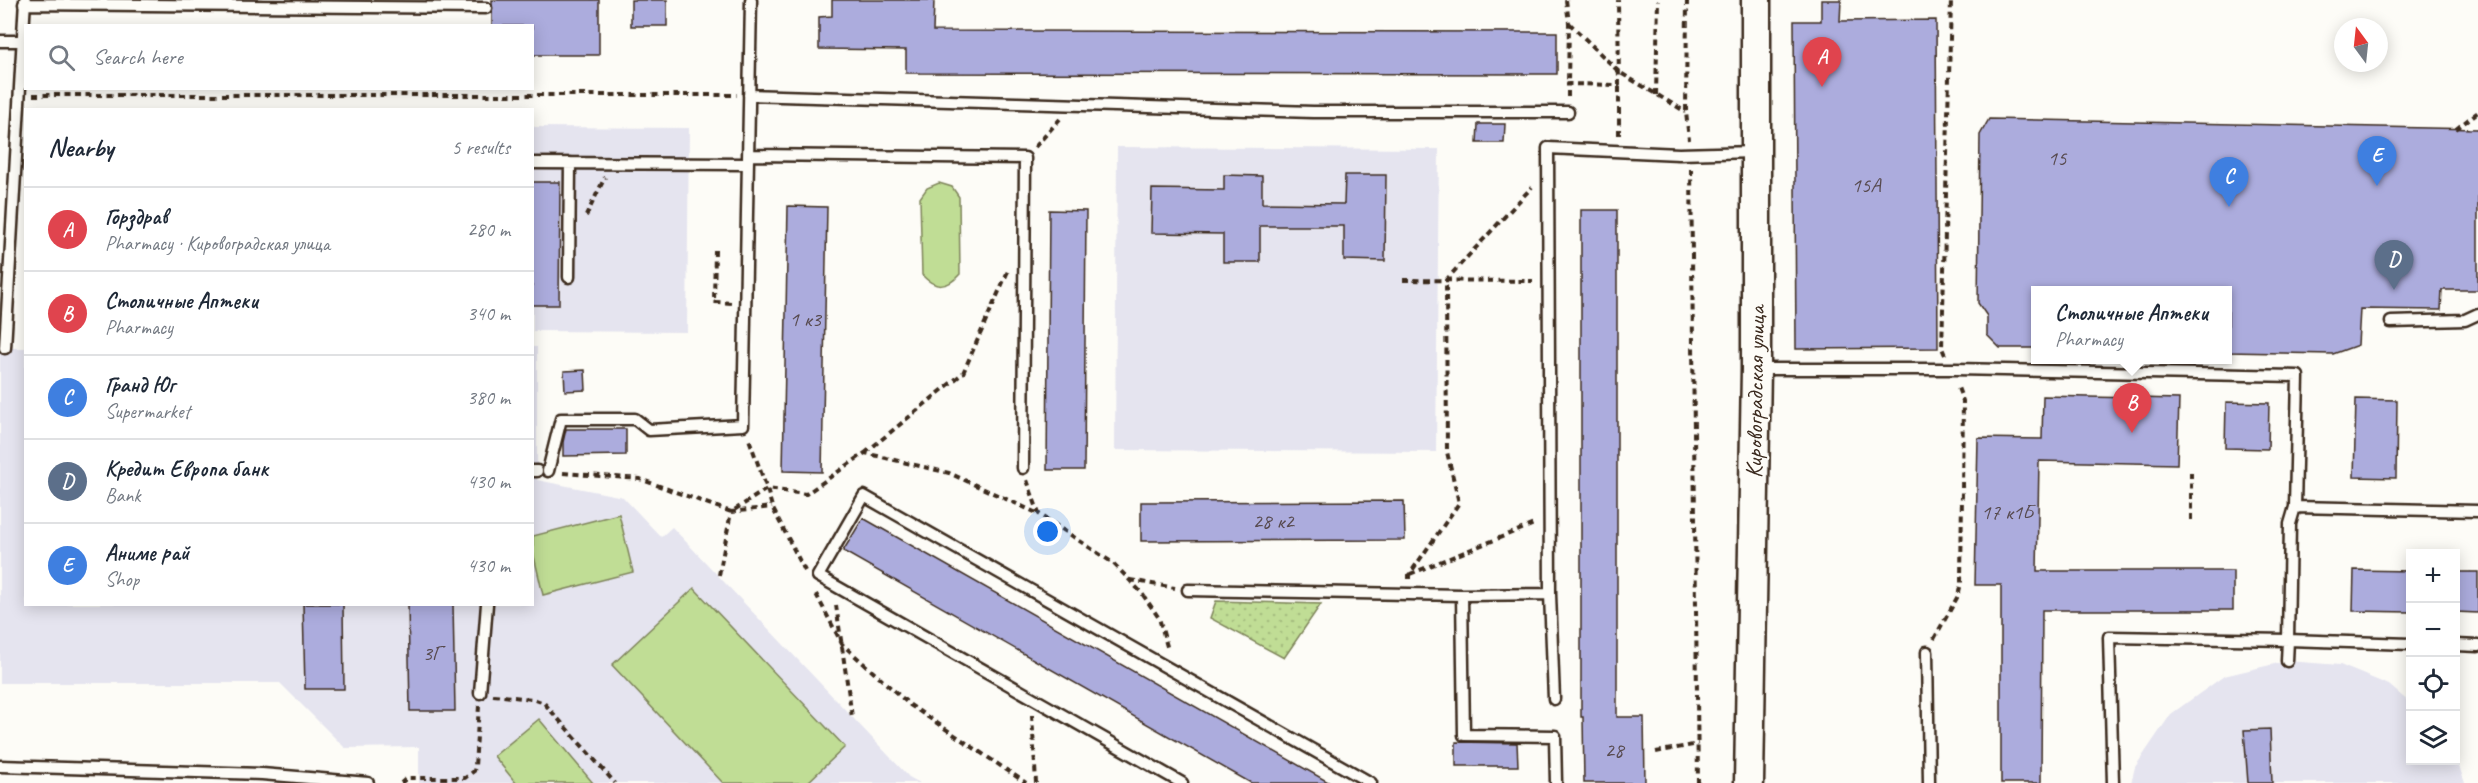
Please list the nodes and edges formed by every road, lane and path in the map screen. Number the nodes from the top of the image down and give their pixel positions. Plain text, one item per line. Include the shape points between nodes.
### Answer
1 (751, 0) edge
2 (1566, 0) edge
3 (1618, 0) edge
4 (1658, 0) edge
5 (1687, 0) edge
6 (1756, 0) edge
7 (1950, 0) edge
8 (25, 2) edge
9 (486, 8) dead end
10 (1569, 23) junction
11 (0, 41) edge
12 (22, 41) junction
13 (1619, 72) junction
14 (1569, 84) junction
15 (1619, 85) junction
16 (20, 95) junction
17 (749, 95) junction
18 (1656, 95) junction
19 (1073, 105) junction
20 (1686, 111) junction
21 (1568, 112) joint
22 (2478, 112) edge
23 (2456, 129) dead end
24 (1618, 151) junction
25 (1756, 152) junction
26 (1691, 153) junction
27 (1025, 158) junction
28 (748, 160) junction
29 (534, 163) edge
30 (570, 163) junction
31 (612, 163) junction
32 (1548, 169) junction
33 (1024, 235) junction
34 (715, 249) dead end
35 (569, 251) junction
36 (569, 277) dead end
37 (1403, 280) dead end
38 (1446, 280) junction
39 (1549, 281) junction
40 (745, 303) junction
41 (2478, 314) edge
42 (2391, 322) dead end
43 (5, 348) dead end
44 (1942, 348) dead end
45 (1756, 369) junction
46 (1955, 380) dead end
47 (743, 425) junction
48 (865, 453) junction
49 (1023, 468) joint
50 (2191, 469) dead end
51 (539, 471) edge
52 (767, 489) junction
53 (772, 507) junction
54 (2295, 507) junction
55 (2478, 511) edge
56 (731, 512) junction
57 (1040, 514) junction
58 (1550, 518) junction
59 (2191, 520) dead end
60 (1409, 574) junction
61 (719, 575) dead end
62 (1129, 580) junction
63 (809, 581) dead end
64 (834, 585) junction
65 (1188, 590) joint
66 (815, 591) dead end
67 (1409, 594) junction
68 (1550, 594) junction
69 (1462, 595) junction
70 (487, 606) edge
71 (2288, 640) junction
72 (842, 644) junction
73 (2406, 644) edge
74 (2460, 645) edge
75 (2478, 646) edge
76 (1928, 652) joint
77 (2287, 661) dead end
78 (1173, 671) junction
79 (480, 693) junction
80 (1031, 697) junction
81 (1554, 699) dead end
82 (852, 717) dead end
83 (1698, 744) junction
84 (1656, 752) dead end
85 (0, 766) edge
86 (346, 783) edge
87 (368, 783) edge
88 (401, 783) edge
89 (615, 783) edge
90 (1026, 783) edge
91 (1036, 783) edge
92 (1182, 783) edge
93 (1371, 783) edge
94 (1556, 783) edge
95 (1698, 783) edge
96 (1749, 783) edge
97 (1929, 783) edge
98 (2113, 783) edge

1 - 17 lane
2 - 10 path
3 - 13 path
4 - 18 path
5 - 20 path
6 - 25 street, Кировоградская улица
7 - 44 path
8 - 9 lane
8 - 12 lane
10 - 13 path
10 - 14 path
11 - 12 lane
12 - 16 lane
13 - 15 path
13 - 18 path
14 - 15 path
14 - 21 path
15 - 24 path
16 - 17 path
16 - 43 lane
17 - 19 lane
17 - 28 lane
18 - 20 path
19 - 21 lane via 1312,112
19 - 27 path
20 - 26 path
22 - 23 path
24 - 26 lane
24 - 32 lane via 1548,148
25 - 26 lane
25 - 45 street, Кировоградская улица
26 - 83 path
27 - 28 lane
27 - 33 lane
28 - 31 lane
28 - 40 lane
29 - 30 lane
30 - 31 lane
30 - 35 lane
31 - 35 path
32 - 38 path
32 - 39 lane
33 - 48 path via 963,373
33 - 49 lane
34 - 40 path via 714,302
35 - 36 lane
37 - 38 path
38 - 39 path
38 - 60 path via 1446,453 1459,503
39 - 58 lane
40 - 47 lane
41 - 42 lane via 2465,320
45 - 54 lane via 2298,376
45 - 96 street, Кировоградская улица
46 - 76 path via 1963,401 1961,583
47 - 51 lane via 649,430 635,419 561,419
47 - 52 path
48 - 52 path via 806,494
48 - 57 path via 949,473
49 - 57 path
50 - 59 path
51 - 56 path via 640,479
52 - 53 path
52 - 56 path
53 - 56 path
53 - 63 path
54 - 55 lane
54 - 71 lane via 2290,524
56 - 61 path
57 - 62 path via 1113,563
58 - 60 path
58 - 68 lane
60 - 67 path
62 - 65 path
62 - 78 path via 1160,618
64 - 72 path
64 - 78 lane via 818,576 864,496
64 - 80 lane
65 - 67 lane
66 - 72 path
67 - 69 lane
68 - 69 lane
68 - 81 lane
69 - 94 lane via 1464,735 1555,736
70 - 79 lane
71 - 73 lane
71 - 77 lane
71 - 98 lane via 2109,637
72 - 82 path
72 - 90 path via 910,705
74 - 75 lane
76 - 97 lane
78 - 93 lane
79 - 88 path via 474,771 465,778 407,778
79 - 89 path via 544,703
80 - 91 path
80 - 92 lane
83 - 84 path
83 - 95 path
85 - 86 lane via 262,774
86 - 87 lane

